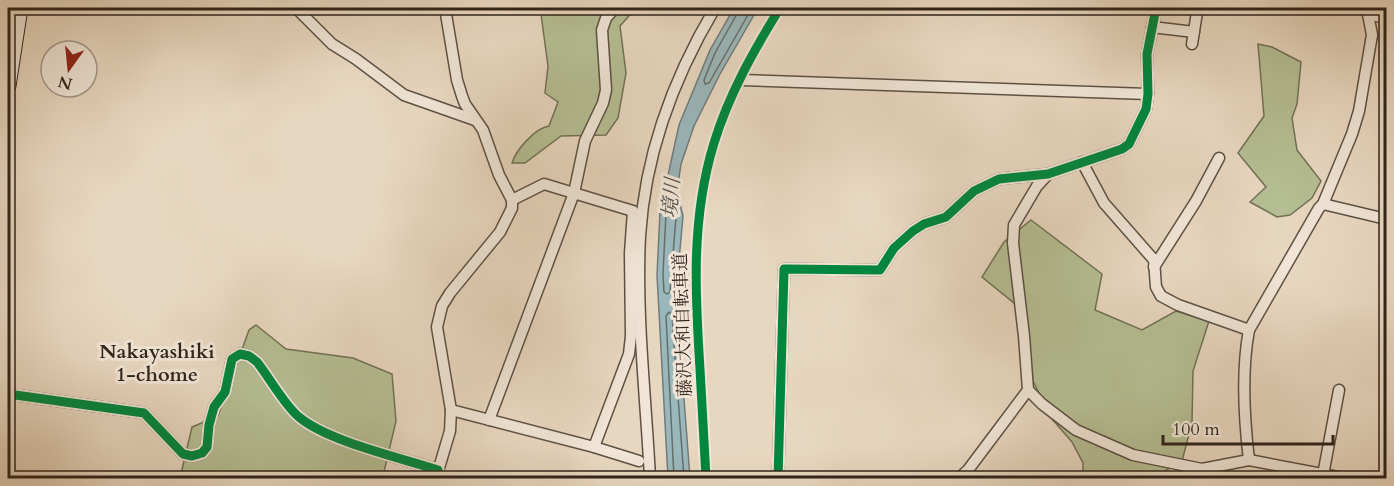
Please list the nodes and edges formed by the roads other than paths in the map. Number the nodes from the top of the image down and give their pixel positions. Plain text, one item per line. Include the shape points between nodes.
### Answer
1 (296, 8) edge
2 (446, 8) edge
3 (615, 8) edge
4 (715, 8) edge
5 (1156, 8) edge
6 (16, 10) edge
7 (1366, 11) edge
8 (1197, 12) dead end
9 (1386, 18) edge
10 (1152, 27) junction
11 (1194, 32) junction
12 (1192, 44) dead end
13 (742, 80) dead end
14 (8, 86) edge
15 (1148, 94) junction
16 (475, 120) junction
17 (1219, 158) dead end
18 (1082, 162) junction
19 (1048, 174) junction
20 (574, 193) junction
21 (512, 200) junction
22 (1323, 204) junction
23 (1386, 219) edge
24 (1154, 268) junction
25 (1249, 330) junction
26 (1028, 390) junction
27 (1339, 390) dead end
28 (8, 394) edge
29 (452, 410) junction
30 (489, 420) junction
31 (594, 447) junction
32 (1249, 460) junction
33 (639, 461) dead end
34 (437, 474) edge
35 (1323, 475) junction
36 (650, 478) edge
37 (778, 478) edge
38 (959, 478) edge
39 (1343, 478) edge

1 - 16 street via 332,44 404,95
2 - 16 street via 457,80
3 - 20 street via 602,30 606,90 585,141
4 - 36 street via 671,94 645,193 640,285
5 - 10 street
6 - 14 main road
7 - 9 street
7 - 22 street via 1372,35 1359,111
8 - 11 street
10 - 11 street
10 - 15 street
11 - 12 street
13 - 15 street
15 - 18 street via 1146,109 1129,144 1115,153
16 - 21 street via 483,130
17 - 24 street
18 - 19 street
18 - 24 street via 1104,203 1154,260
19 - 26 street via 1014,225 1012,243
19 - 37 street via 999,179 974,191 946,217 913,231 894,248 880,270 784,268
20 - 21 street via 544,184
20 - 30 street
20 - 31 street via 633,212 629,354
21 - 29 street via 510,214 500,232 450,293 438,319
22 - 23 street
22 - 25 street
24 - 25 street via 1161,296
25 - 32 street via 1244,418
26 - 32 street via 1076,430 1133,455 1202,469
26 - 38 street
27 - 35 street
28 - 34 street via 144,413 183,454 192,456 207,447 214,407 225,392 232,359 240,354 257,362 297,416 313,427
29 - 30 street
29 - 34 street
30 - 31 street
31 - 33 street
32 - 35 street
35 - 39 street

